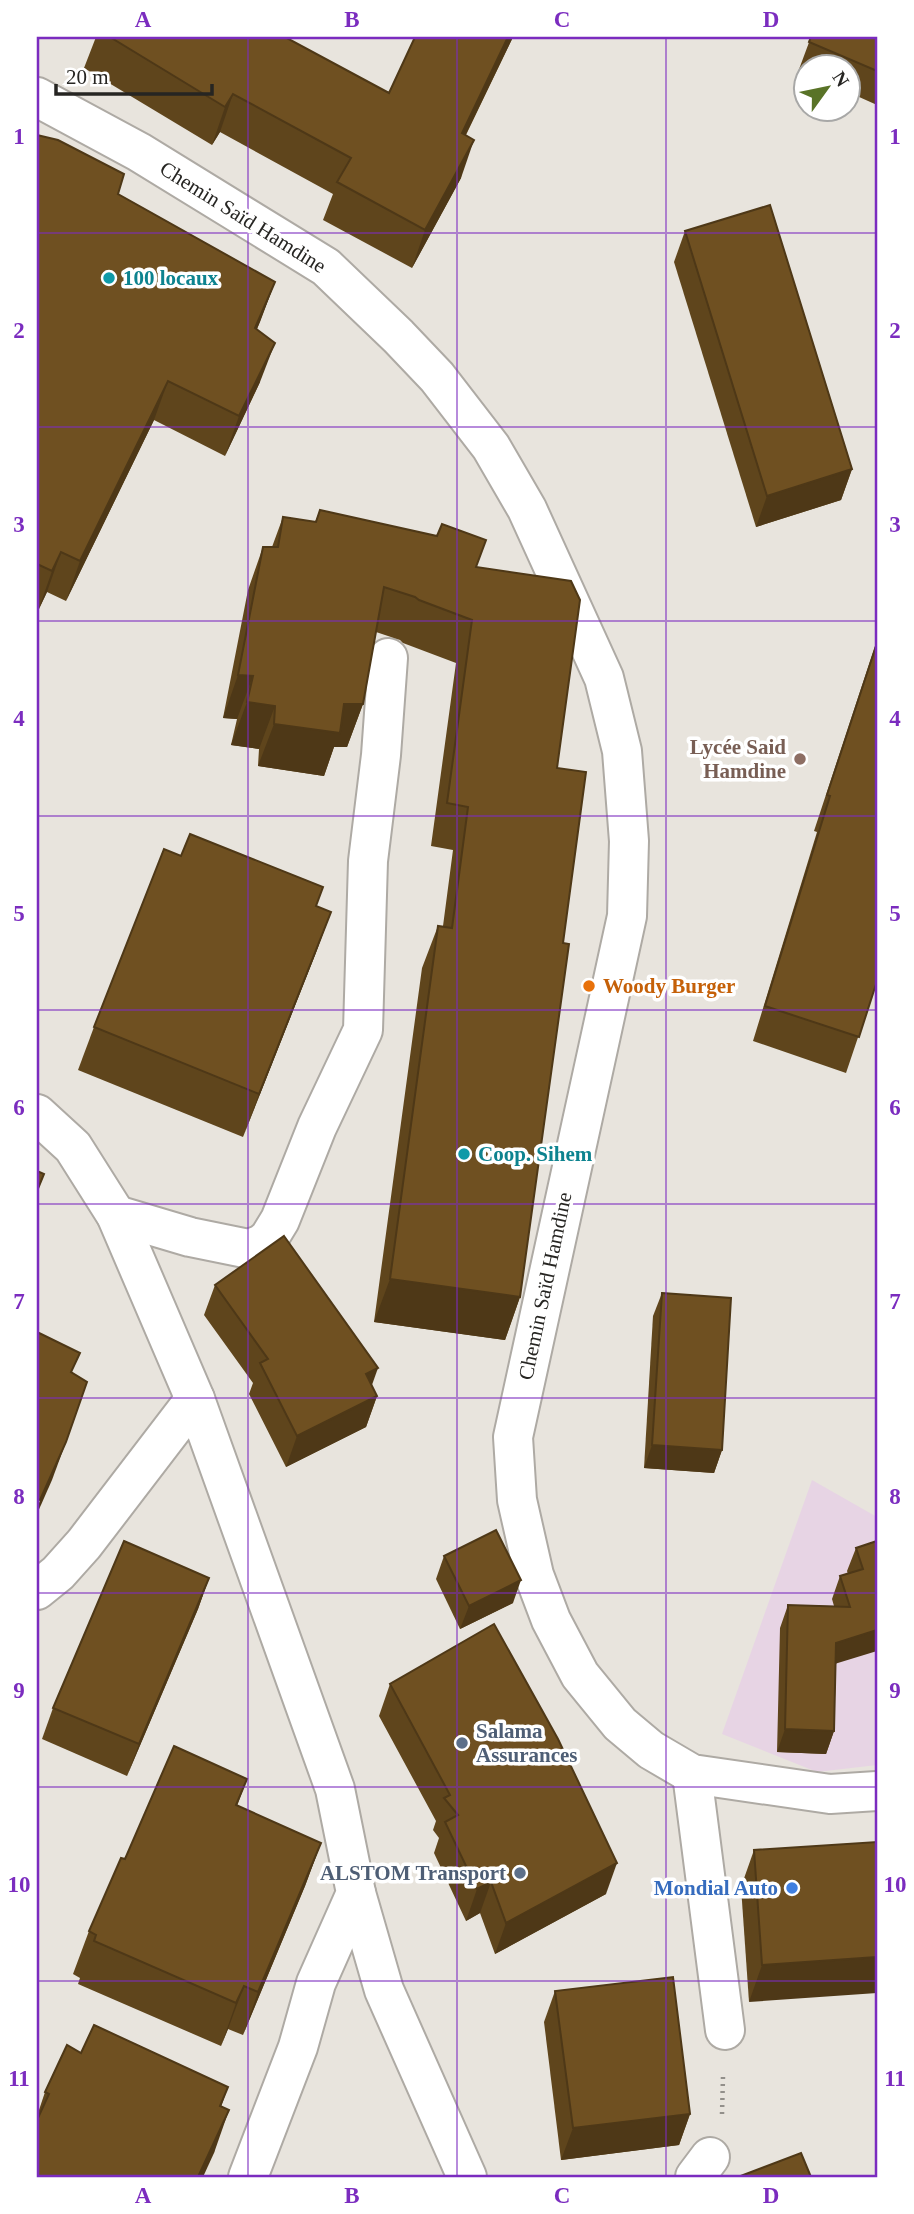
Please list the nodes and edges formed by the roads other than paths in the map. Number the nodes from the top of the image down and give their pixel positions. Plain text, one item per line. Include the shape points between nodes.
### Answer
1 (37, 97) edge
2 (388, 658) dead end
3 (37, 1114) edge
4 (116, 1215) junction
5 (195, 1399) junction
6 (37, 1590) edge
7 (692, 1774) junction
8 (877, 1791) edge
9 (356, 1893) junction
10 (724, 2031) road end
11 (248, 2177) edge
12 (467, 2177) edge

1 - 7 street, Chemin Saïd Hamdine via 139,152 326,267 398,336 437,377 491,447 527,509 604,678 622,751 629,841 627,916 513,1437 517,1500 534,1575 580,1675 620,1724 651,1750
2 - 4 street via 368,861 363,1030 279,1220 269,1238 249,1249
3 - 4 street via 73,1147
4 - 5 street
5 - 6 street via 84,1544
5 - 9 street via 335,1788
7 - 8 street, Chemin Saïd Hamdine via 830,1794
7 - 10 street
9 - 11 street via 316,1983 298,2047
9 - 12 street via 384,1990

